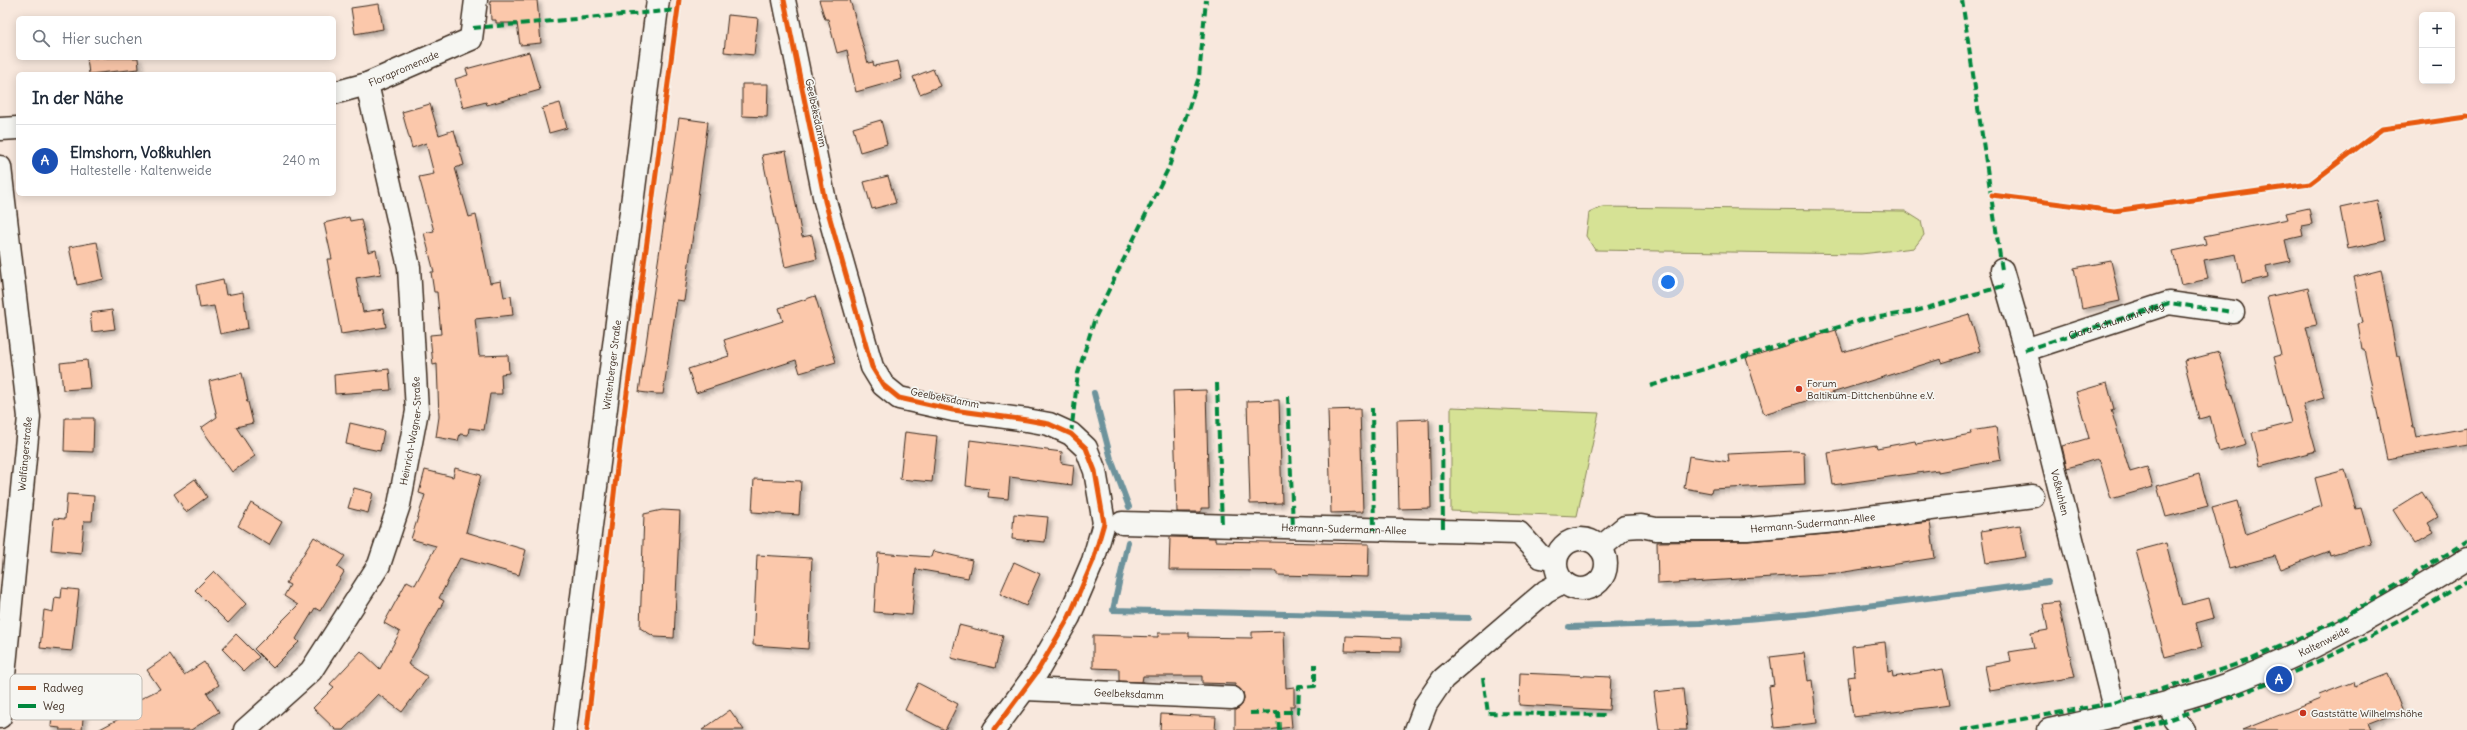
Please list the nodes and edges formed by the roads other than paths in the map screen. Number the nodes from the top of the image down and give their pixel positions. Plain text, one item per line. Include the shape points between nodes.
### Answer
1 (476, 0) edge
2 (658, 0) edge
3 (784, 0) edge
4 (367, 84) junction
5 (336, 92) edge
6 (16, 128) edge
7 (0, 129) edge
8 (0, 167) edge
9 (2002, 270) dead end
10 (2233, 312) dead end
11 (2025, 350) junction
12 (2033, 496) dead end
13 (1122, 523) dead end
14 (1600, 548) junction
15 (1556, 560) junction
16 (2467, 560) edge
17 (7, 579) edge
18 (1563, 582) junction
19 (1025, 689) junction
20 (1232, 698) dead end
21 (2171, 701) junction
22 (0, 716) edge
23 (2116, 716) junction
24 (245, 730) edge
25 (565, 730) edge
26 (994, 730) edge
27 (1416, 730) edge
28 (2049, 730) edge
29 (2184, 730) edge

1 - 4 street, Florapromenade via 471,40
2 - 25 street, Wittenberger Straße
3 - 19 street, Geelbeksdamm via 825,201 872,367 883,386 899,398 953,410 1049,424 1071,434 1086,448 1095,471 1104,523 1093,561 1069,617
4 - 5 street, Florapromenade
4 - 24 street, Heinrich-Wagner-Straße via 409,267 417,411 400,505 379,565 311,671
6 - 7 street
8 - 17 street, Walfängerstraße via 29,417
9 - 11 street, Voßkuhlen
10 - 11 street, Clara-Schumann-Weg via 2169,303
11 - 23 street, Voßkuhlen
12 - 14 street, Hermann-Sudermann-Allee via 1837,521 1747,529 1656,530 1641,526 1624,527
13 - 15 street, Hermann-Sudermann-Allee via 1519,533 1541,557
14 - 15 street via 1587,539 1571,541 1559,552
14 - 18 street via 1606,562 1606,570 1598,583 1584,589
15 - 18 street via 1557,572
16 - 21 street, Kaltenweide via 2329,639 2227,684
17 - 22 street, Walfängerstraße
18 - 27 street via 1546,592 1443,679 1426,704
19 - 20 street, Geelbeksdamm
19 - 26 street, Geelbeksdamm
21 - 23 street, Kaltenweide
21 - 29 street via 2174,718
23 - 28 street, Kaltenweide

